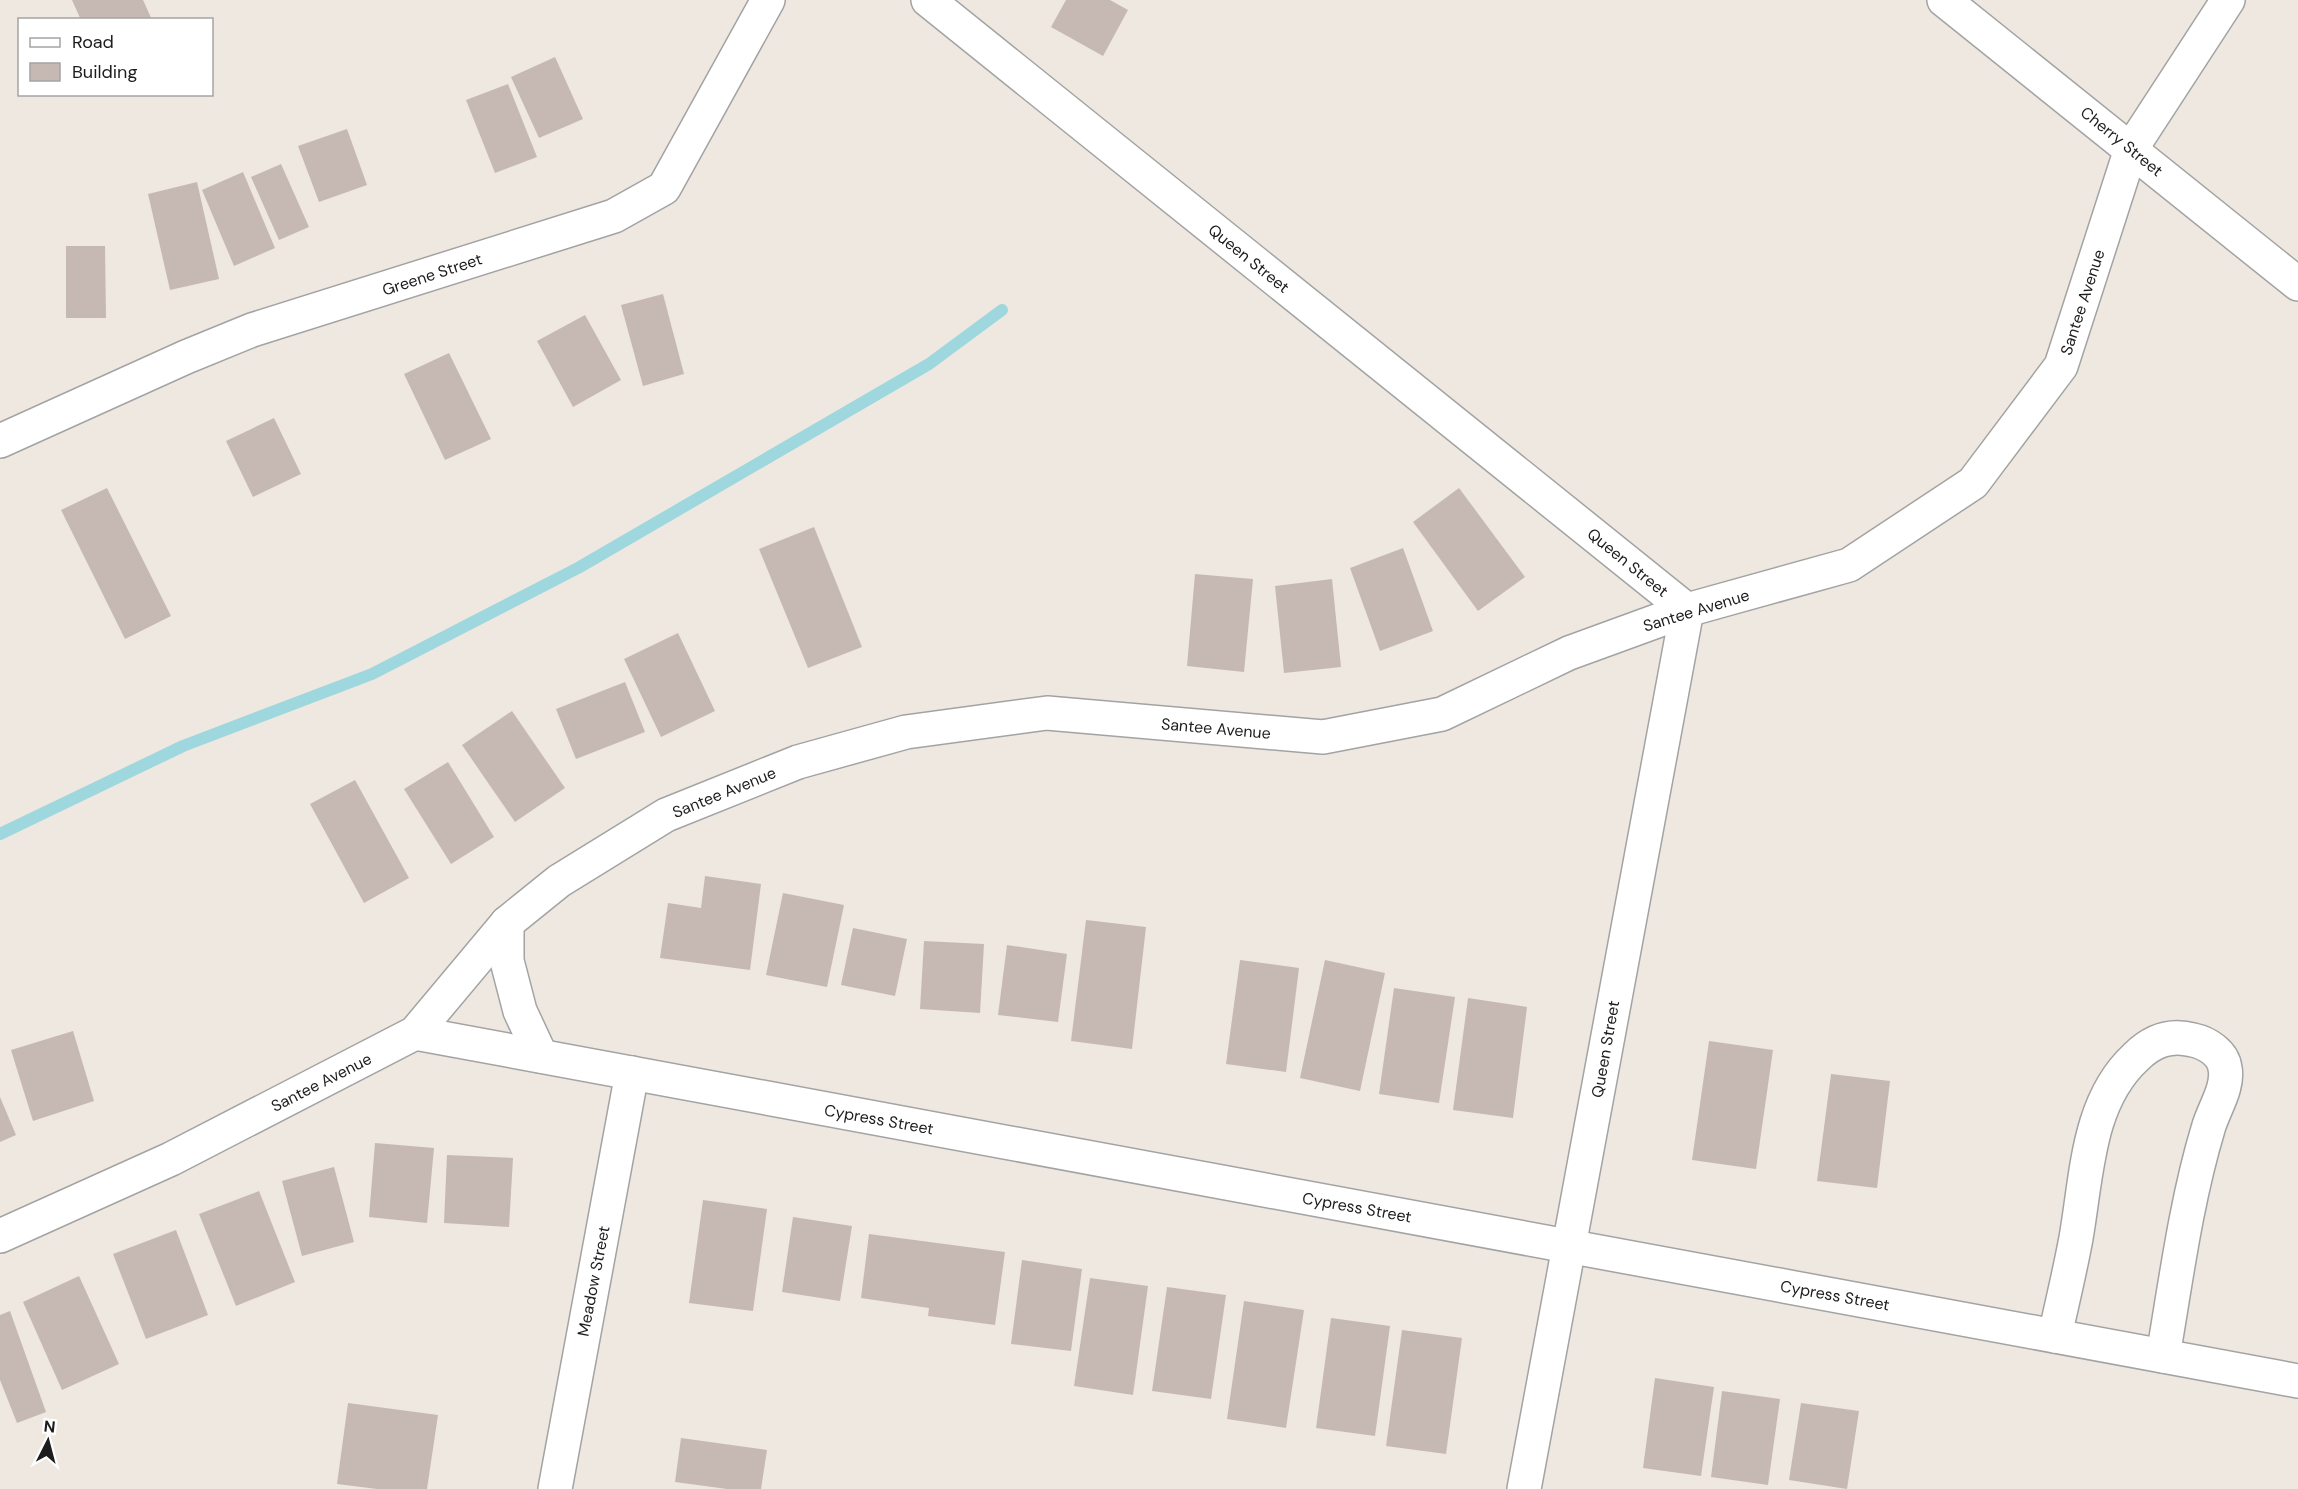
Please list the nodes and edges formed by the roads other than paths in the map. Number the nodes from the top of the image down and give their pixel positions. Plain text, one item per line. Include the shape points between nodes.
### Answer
1 (768, 0) edge
2 (928, 0) edge
3 (1944, 0) edge
4 (2228, 0) edge
5 (2131, 149) junction
6 (2298, 284) edge
7 (0, 441) edge
8 (1687, 610) junction
9 (507, 923) junction
10 (415, 1034) junction
11 (541, 1056) junction
12 (632, 1073) junction
13 (0, 1236) edge
14 (1569, 1246) junction
15 (2055, 1336) junction
16 (2163, 1356) junction
17 (2298, 1381) edge
18 (555, 1489) edge
19 (1524, 1489) edge

1 - 7 street, Greene Street via 664,188 614,216 252,330
2 - 8 street, Queen Street
3 - 5 street, Cherry Street
4 - 5 street, Santee Avenue
5 - 6 street, Cherry Street
5 - 8 street, Santee Avenue via 2061,366 1974,483 1849,565
8 - 9 street, Santee Avenue via 1569,653 1442,714 1323,737 1047,712 906,732 798,762 666,815 559,881
8 - 14 street, Queen Street
9 - 10 street, Santee Avenue
9 - 11 street via 507,961 520,1011
10 - 11 street, Cypress Street
10 - 13 street, Santee Avenue via 171,1159
11 - 12 street, Cypress Street
12 - 14 street, Cypress Street
12 - 18 street, Meadow Street
14 - 15 street, Cypress Street
14 - 19 street, Queen Street
15 - 16 street, Cypress Street
15 - 16 street via 2074,1253 2092,1137 2104,1101 2120,1072 2143,1050 2156,1041 2184,1037 2202,1042 2220,1054 2225,1069 2223,1089 2198,1161
16 - 17 street, Cypress Street

